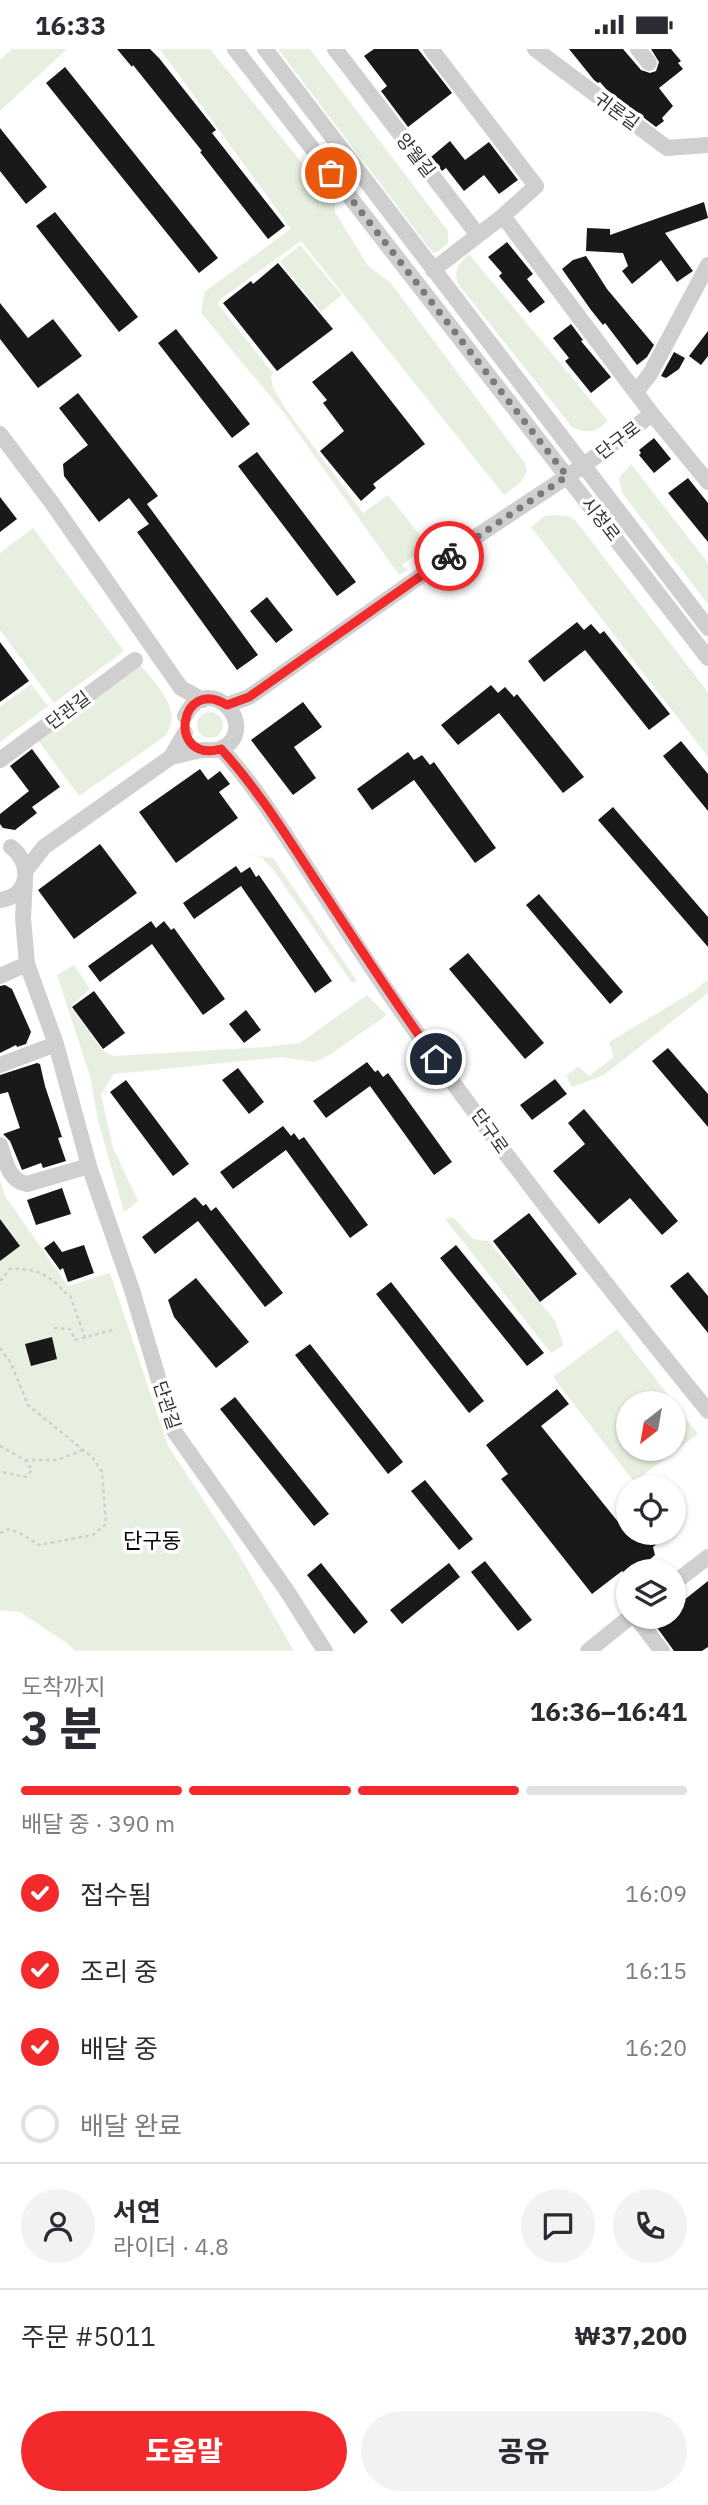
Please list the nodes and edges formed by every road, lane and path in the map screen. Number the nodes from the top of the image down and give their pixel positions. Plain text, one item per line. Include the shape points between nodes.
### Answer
1 (235, 49) edge
2 (265, 49) edge
3 (335, 49) edge
4 (431, 49) edge
5 (535, 49) edge
6 (638, 49) edge
7 (649, 63) dead end
8 (708, 145) edge
9 (503, 216) junction
10 (478, 235) junction
11 (708, 265) edge
12 (433, 270) junction
13 (636, 392) junction
14 (652, 414) junction
15 (0, 435) edge
16 (583, 466) junction
17 (567, 476) junction
18 (708, 482) edge
19 (708, 628) edge
20 (708, 658) edge
21 (135, 660) dead end
22 (181, 688) junction
23 (203, 699) junction
24 (231, 712) junction
25 (185, 725) junction
26 (234, 736) junction
27 (221, 749) junction
28 (203, 750) junction
29 (171, 757) junction
30 (0, 760) edge
31 (241, 770) junction
32 (6, 846) edge
33 (44, 848) junction
34 (25, 874) junction
35 (0, 902) edge
36 (23, 918) junction
37 (27, 964) junction
38 (0, 976) edge
39 (56, 1044) junction
40 (0, 1065) edge
41 (0, 1145) edge
42 (89, 1165) junction
43 (0, 1281) edge
44 (54, 1328) dead end
45 (116, 1329) dead end
46 (85, 1338) junction
47 (0, 1348) edge
48 (708, 1411) edge
49 (0, 1446) edge
50 (83, 1450) junction
51 (25, 1459) junction
52 (0, 1472) edge
53 (0, 1533) edge
54 (708, 1557) edge
55 (686, 1574) edge
56 (616, 1628) edge
57 (645, 1629) edge
58 (325, 1651) edge
59 (588, 1651) edge
60 (662, 1651) edge

1 - 17 street, 시청로
2 - 12 street, 시청로
3 - 10 street, 앙월길
4 - 9 street via 537,186
5 - 8 street, 귀론길 via 667,148
6 - 7 street
9 - 10 street
9 - 13 street
10 - 12 street
11 - 13 street
12 - 16 street, 시청로
13 - 14 street
14 - 16 street, 단구로
14 - 18 street
15 - 22 street
16 - 17 street, 단구로
16 - 19 street, 시청로
17 - 20 street, 시청로
17 - 24 street
21 - 30 street, 단관길
22 - 23 street
22 - 25 street
23 - 24 street via 219,700
23 - 25 street via 195,703
24 - 26 street
25 - 28 street via 195,747
25 - 29 street
26 - 27 street
26 - 31 street
27 - 28 street
27 - 31 street, 단구로
28 - 29 street
29 - 33 street
31 - 48 street, 단구로 via 403,1014 617,1300
32 - 33 street
32 - 34 street via 22,858
33 - 34 street
34 - 35 street via 21,888
34 - 36 street, 단관길
35 - 36 street
36 - 37 street, 단관길
37 - 38 street
37 - 39 street, 단관길
39 - 40 street
39 - 42 street, 단관길
41 - 42 street via 18,1182 27,1184
42 - 58 street, 단관길 via 174,1431
43 - 46 path via 10,1269 27,1268 57,1285 70,1295
44 - 46 path via 70,1329 75,1341
45 - 46 path
47 - 50 path via 28,1405
49 - 51 path
50 - 51 path via 57,1460
50 - 53 path via 102,1472 106,1524 93,1535 39,1545 9,1529
51 - 52 path via 32,1470 26,1478
54 - 55 street
56 - 59 street
57 - 60 street

